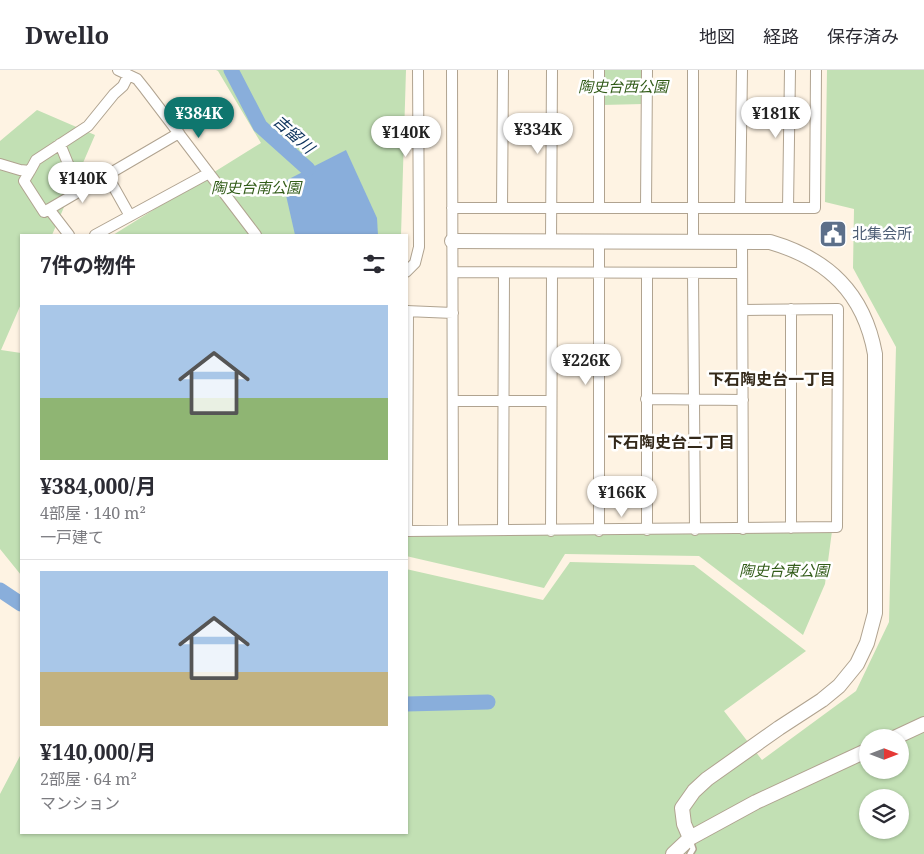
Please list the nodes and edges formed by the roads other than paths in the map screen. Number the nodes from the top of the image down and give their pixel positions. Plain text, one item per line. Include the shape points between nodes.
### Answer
1 (118, 70) edge
2 (418, 70) edge
3 (452, 70) edge
4 (503, 70) edge
5 (552, 70) edge
6 (600, 70) edge
7 (647, 70) edge
8 (693, 70) edge
9 (742, 70) edge
10 (790, 70) edge
11 (816, 70) edge
12 (128, 76) junction
13 (179, 133) junction
14 (60, 144) junction
15 (0, 164) edge
16 (30, 171) junction
17 (209, 173) junction
18 (107, 175) junction
19 (82, 190) junction
20 (452, 208) junction
21 (502, 208) junction
22 (550, 208) junction
23 (599, 208) junction
24 (646, 208) junction
25 (693, 208) junction
26 (740, 208) junction
27 (788, 208) junction
28 (49, 209) junction
29 (130, 216) junction
30 (67, 234) edge
31 (97, 234) edge
32 (255, 234) edge
33 (693, 240) junction
34 (452, 241) junction
35 (551, 241) junction
36 (599, 241) junction
37 (742, 241) junction
38 (408, 270) edge
39 (453, 272) junction
40 (504, 273) junction
41 (552, 273) junction
42 (599, 274) junction
43 (647, 274) junction
44 (693, 274) junction
45 (742, 274) junction
46 (791, 308) junction
47 (743, 310) junction
48 (408, 311) edge
49 (453, 313) junction
50 (646, 399) junction
51 (695, 400) junction
52 (743, 400) junction
53 (453, 401) junction
54 (503, 401) junction
55 (552, 401) junction
56 (791, 528) junction
57 (743, 529) junction
58 (503, 530) junction
59 (647, 530) junction
60 (695, 530) junction
61 (408, 531) edge
62 (453, 531) junction
63 (551, 531) junction
64 (599, 531) junction
65 (924, 724) edge
66 (909, 731) edge
67 (859, 754) edge
68 (690, 838) junction
69 (673, 854) edge
70 (690, 854) edge

1 - 12 street
2 - 38 street via 419,247
3 - 20 street
4 - 21 street
5 - 22 street
6 - 23 street
7 - 24 street
8 - 25 street
9 - 26 street
10 - 27 street
11 - 27 street via 815,208
12 - 13 street via 137,79
12 - 14 street via 124,86 88,126
13 - 17 street
13 - 18 street
14 - 16 street via 36,160
14 - 19 street
15 - 16 street
16 - 28 street via 24,181 44,212
17 - 29 street
17 - 32 street
18 - 19 street
18 - 29 street
19 - 28 street
20 - 21 street
20 - 34 street
21 - 22 street
22 - 23 street
22 - 35 street
23 - 24 street
24 - 25 street
25 - 26 street
25 - 33 street
26 - 27 street
28 - 30 street
29 - 31 street
33 - 36 street
33 - 37 street
34 - 35 street
34 - 39 street
35 - 36 street
36 - 42 street
37 - 45 street
37 - 68 street via 770,242 814,259 853,297 871,331 875,354 875,612 867,643 857,664 839,686 694,791 682,808
39 - 40 street
39 - 49 street
40 - 41 street
40 - 54 street
41 - 42 street
41 - 55 street
42 - 43 street
42 - 64 street
43 - 44 street
43 - 50 street
44 - 45 street
44 - 51 street
45 - 47 street
46 - 47 street
46 - 56 street
46 - 56 street via 838,309 837,527
47 - 52 street
48 - 49 street
49 - 53 street
50 - 51 street
50 - 59 street
51 - 52 street
51 - 60 street
52 - 57 street
53 - 54 street
53 - 62 street
54 - 55 street
54 - 58 street
55 - 63 street
56 - 57 street
57 - 60 street
58 - 62 street
58 - 63 street
59 - 60 street
59 - 64 street
61 - 62 street
63 - 64 street
65 - 66 street
67 - 68 street via 756,802
68 - 69 street
68 - 70 lane via 693,849

